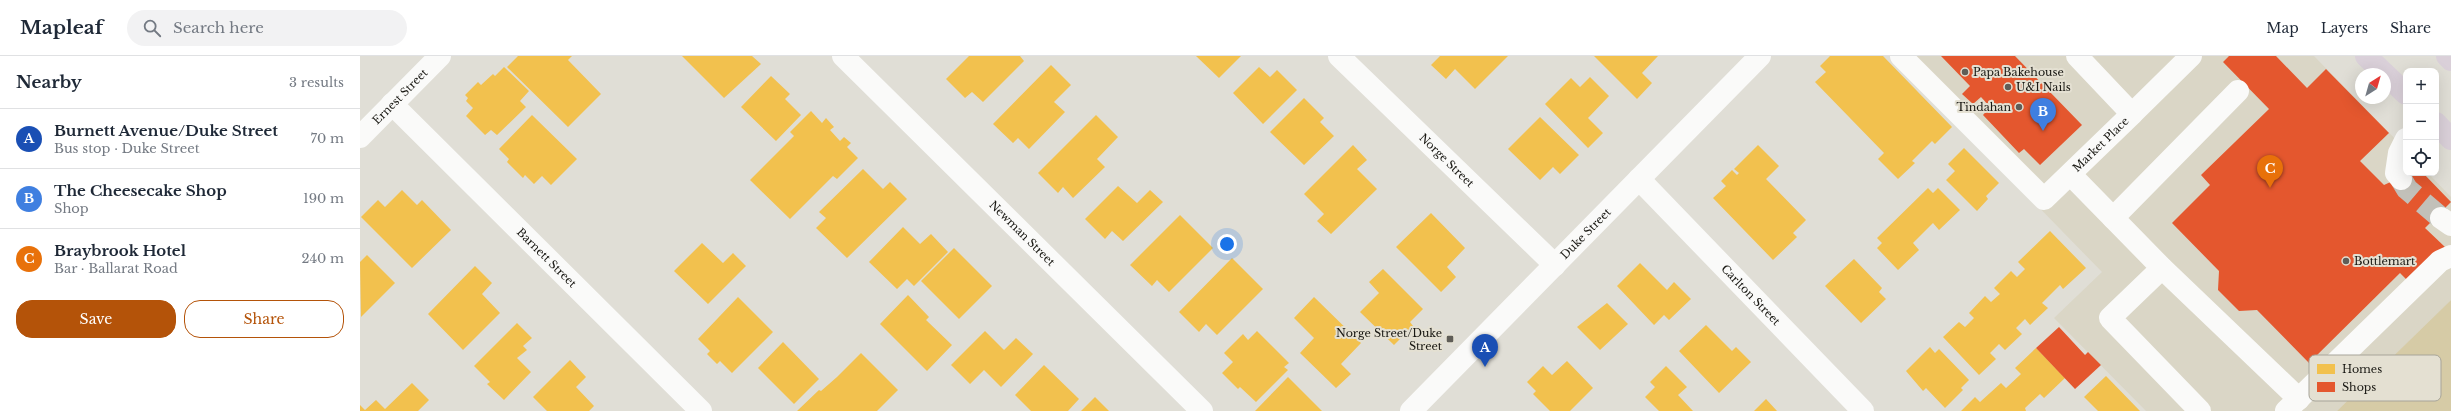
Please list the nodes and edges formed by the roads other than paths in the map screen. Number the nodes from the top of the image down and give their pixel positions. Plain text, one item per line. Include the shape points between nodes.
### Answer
1 (440, 56) edge
2 (843, 56) edge
3 (1339, 56) edge
4 (1760, 56) edge
5 (1901, 56) edge
6 (2077, 56) edge
7 (2191, 56) edge
8 (2366, 56) edge
9 (2447, 56) edge
10 (2451, 60) edge
11 (2238, 91) dead end
12 (2403, 91) edge
13 (392, 104) junction
14 (2132, 114) junction
15 (2439, 126) edge
16 (360, 137) edge
17 (2451, 139) edge
18 (2406, 140) edge
19 (2071, 175) junction
20 (1638, 179) junction
21 (2400, 179) tunnel mouth
22 (2113, 218) junction
23 (2451, 256) edge
24 (1555, 265) junction
25 (2162, 268) junction
26 (2343, 355) edge
27 (2309, 388) edge
28 (2292, 405) edge
29 (701, 411) edge
30 (1202, 411) edge
31 (1411, 411) edge
32 (1863, 411) edge
33 (2200, 411) edge

1 - 13 street, Ernest Street
2 - 30 street, Newman Street
3 - 24 street, Norge Street
4 - 20 street, Duke Street
5 - 19 street, Market Place via 2044,199
6 - 14 street, Market Place
7 - 14 street, Market Place
8 - 12 highway
9 - 10 highway
11 - 22 street
13 - 16 street, Ernest Street
13 - 29 street, Barnett Street
14 - 19 street, Market Place
15 - 17 highway
18 - 21 street via 2399,153 2396,173
19 - 22 street
20 - 24 street, Duke Street
20 - 32 street, Carlton Street
22 - 25 street
23 - 26 street via 2440,261
24 - 31 street, Duke Street
25 - 28 street
25 - 33 street via 2110,318
27 - 28 street

